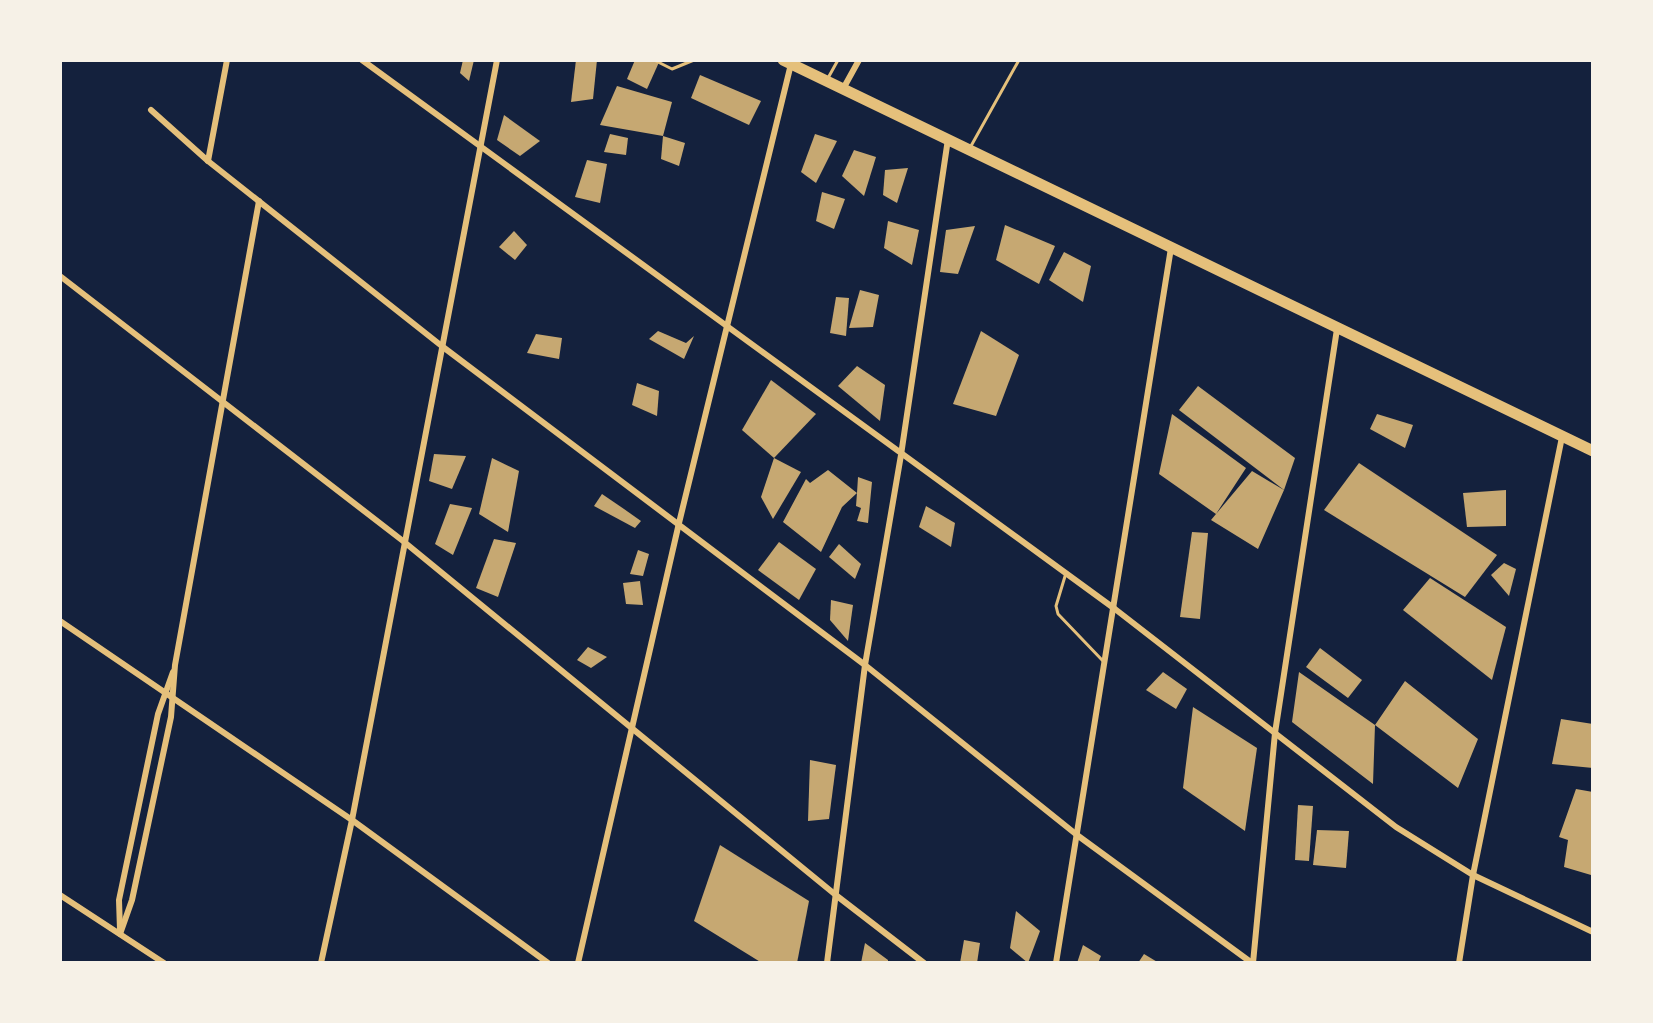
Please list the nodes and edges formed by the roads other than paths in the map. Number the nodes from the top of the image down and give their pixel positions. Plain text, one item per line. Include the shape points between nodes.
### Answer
1 (227, 60) edge
2 (362, 60) edge
3 (497, 60) edge
4 (654, 60) edge
5 (694, 60) edge
6 (838, 60) edge
7 (859, 60) edge
8 (1019, 60) edge
9 (787, 62) edge
10 (826, 81) junction
11 (843, 89) junction
12 (151, 110) dead end
13 (948, 139) junction
14 (482, 144) junction
15 (969, 149) junction
16 (208, 161) junction
17 (259, 201) junction
18 (1171, 247) junction
19 (60, 276) edge
20 (728, 324) junction
21 (1337, 329) junction
22 (443, 347) junction
23 (221, 400) junction
24 (1563, 436) junction
25 (1593, 451) edge
26 (901, 455) junction
27 (679, 523) junction
28 (403, 541) junction
29 (1066, 573) junction
30 (1115, 609) junction
31 (60, 621) edge
32 (1106, 664) junction
33 (175, 665) junction
34 (865, 665) junction
35 (164, 693) junction
36 (174, 701) junction
37 (635, 729) junction
38 (1275, 733) junction
39 (352, 820) junction
40 (1077, 835) junction
41 (1473, 875) junction
42 (60, 895) edge
43 (837, 896) junction
44 (1593, 932) edge
45 (120, 934) junction
46 (163, 963) edge
47 (321, 963) edge
48 (548, 963) edge
49 (578, 963) edge
50 (827, 963) edge
51 (924, 963) edge
52 (1056, 963) edge
53 (1252, 963) edge
54 (1459, 963) edge

1 - 16 street
2 - 14 street
3 - 14 street
4 - 5 lane via 672,69
6 - 10 lane
7 - 11 street
8 - 15 lane
9 - 10 highway
9 - 20 street
10 - 11 highway
11 - 13 highway
12 - 16 street
13 - 15 highway
13 - 26 street
14 - 20 street
14 - 22 street
15 - 18 highway
16 - 17 street
17 - 22 street
17 - 23 street
18 - 21 highway
18 - 30 street
19 - 23 street
20 - 26 street
20 - 27 street
21 - 24 highway
21 - 38 street
22 - 27 street
22 - 28 street
23 - 28 street
23 - 33 street
24 - 25 highway
24 - 41 street
26 - 29 street
26 - 34 street
27 - 34 street
27 - 37 street
28 - 37 street
28 - 39 street
29 - 30 street
29 - 32 lane via 1058,614
30 - 32 street
30 - 38 street
31 - 35 street
32 - 40 street
33 - 35 street
33 - 36 street
34 - 40 street
34 - 43 street
35 - 36 street
35 - 45 street via 119,900
36 - 39 street
36 - 45 street via 132,900
37 - 43 street
37 - 49 street
38 - 41 street via 1396,827
38 - 53 street
39 - 47 street
39 - 48 street
40 - 52 street
40 - 53 street
41 - 44 street
41 - 54 street
42 - 45 street
43 - 50 street
43 - 51 street
45 - 46 street

